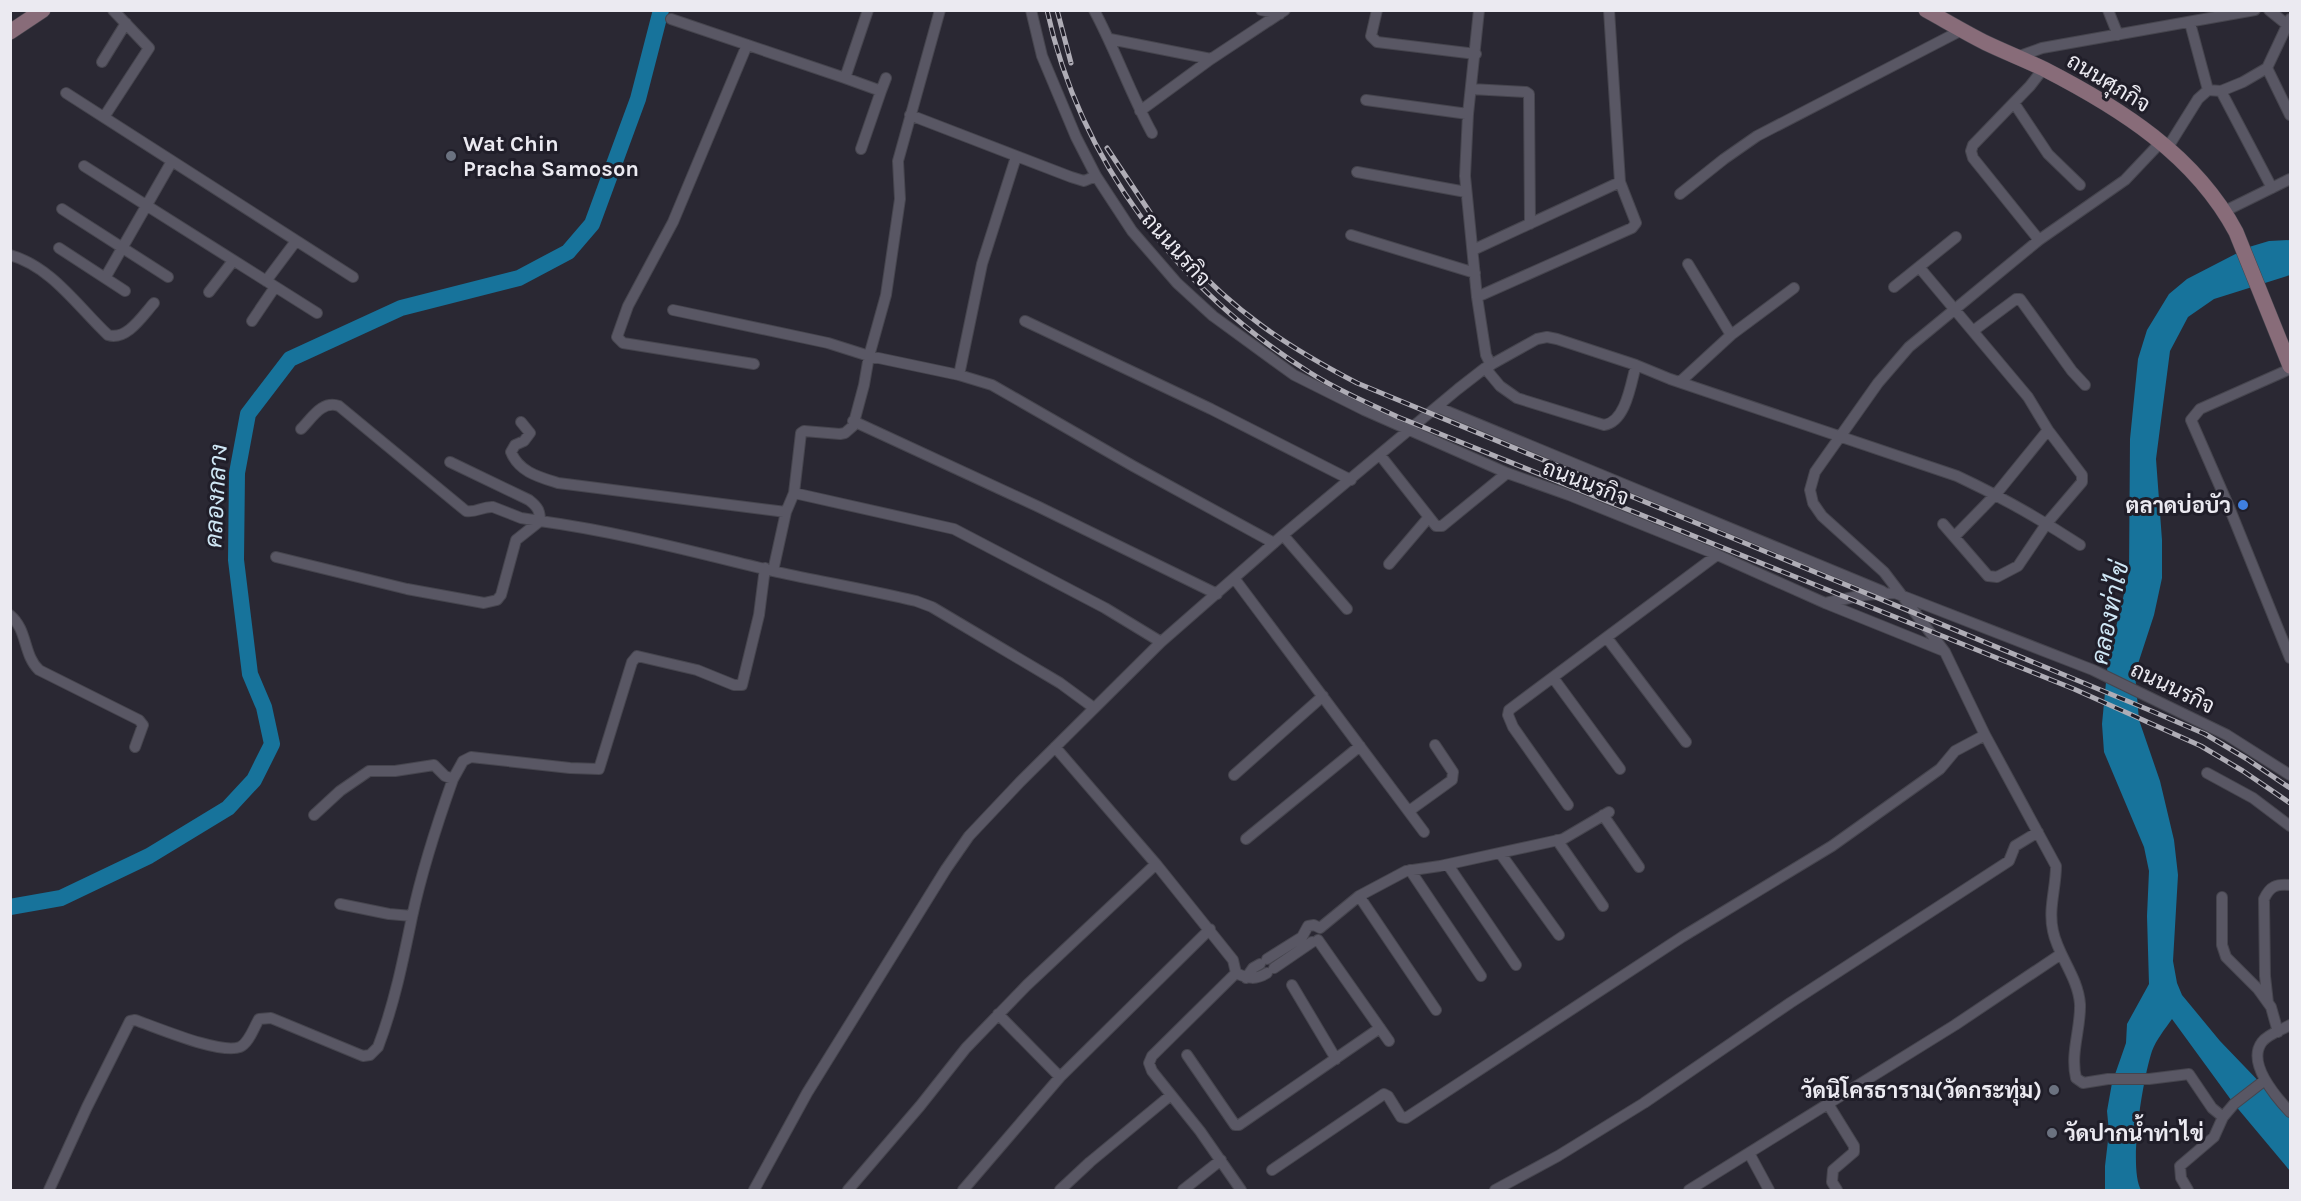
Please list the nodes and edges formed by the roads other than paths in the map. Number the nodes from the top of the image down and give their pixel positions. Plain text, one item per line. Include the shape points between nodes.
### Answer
1 (43, 10) edge
2 (112, 10) edge
3 (868, 10) edge
4 (940, 10) edge
5 (1031, 10) edge
6 (1094, 10) edge
7 (1261, 10) edge
8 (1377, 10) edge
9 (1479, 10) edge
10 (1609, 10) edge
11 (1926, 10) edge
12 (2108, 10) edge
13 (2255, 10) edge
14 (2270, 10) edge
15 (1283, 12) edge
16 (672, 19) dead end
17 (2190, 22) junction
18 (126, 23) junction
19 (2290, 24) edge
20 (1962, 30) junction
21 (10, 32) edge
22 (2118, 35) junction
23 (1110, 39) junction
24 (747, 45) junction
25 (1476, 54) junction
26 (2017, 57) junction
27 (1211, 59) junction
28 (102, 62) dead end
29 (2267, 68) junction
30 (2043, 69) junction
31 (845, 78) junction
32 (886, 78) dead end
33 (1471, 89) junction
34 (2208, 90) junction
35 (880, 91) junction
36 (2221, 91) junction
37 (66, 93) dead end
38 (1366, 100) dead end
39 (2014, 103) junction
40 (1140, 111) junction
41 (1468, 114) junction
42 (2290, 115) edge
43 (910, 116) junction
44 (104, 117) junction
45 (1152, 133) dead end
46 (2165, 144) junction
47 (861, 149) dead end
48 (1016, 157) junction
49 (172, 161) junction
50 (84, 166) dead end
51 (1357, 172) dead end
52 (1096, 176) junction
53 (2290, 179) edge
54 (1620, 182) junction
55 (2080, 185) dead end
56 (2272, 188) junction
57 (1466, 192) junction
58 (1680, 194) dead end
59 (147, 206) junction
60 (62, 210) dead end
61 (2225, 212) junction
62 (1530, 224) junction
63 (1351, 235) dead end
64 (1956, 237) dead end
65 (2039, 240) junction
66 (296, 241) junction
67 (59, 248) dead end
68 (123, 248) junction
69 (1473, 250) junction
70 (10, 255) edge
71 (234, 261) junction
72 (1688, 264) dead end
73 (1919, 267) junction
74 (1475, 273) junction
75 (168, 277) dead end
76 (353, 277) dead end
77 (105, 278) junction
78 (271, 284) junction
79 (1894, 287) dead end
80 (1794, 288) dead end
81 (125, 291) dead end
82 (210, 292) dead end
83 (1477, 297) junction
84 (154, 303) dead end
85 (1953, 309) junction
86 (673, 310) dead end
87 (317, 313) dead end
88 (252, 321) dead end
89 (1025, 321) dead end
90 (1972, 331) junction
91 (1731, 335) junction
92 (868, 356) junction
93 (754, 364) dead end
94 (1636, 365) junction
95 (1488, 367) junction
96 (2290, 368) edge
97 (959, 375) junction
98 (1681, 381) junction
99 (2085, 385) dead end
100 (1437, 407) junction
101 (854, 421) junction
102 (521, 422) dead end
103 (301, 429) dead end
104 (1410, 430) junction
105 (2048, 430) junction
106 (1839, 436) junction
107 (1380, 455) junction
108 (450, 462) dead end
109 (1508, 473) junction
110 (1351, 480) junction
111 (794, 493) junction
112 (1996, 494) junction
113 (786, 512) junction
114 (1429, 517) junction
115 (540, 521) junction
116 (2047, 523) junction
117 (1943, 524) dead end
118 (1283, 535) junction
119 (1955, 536) junction
120 (1274, 543) junction
121 (2080, 546) dead end
122 (1717, 555) junction
123 (276, 557) dead end
124 (1389, 564) dead end
125 (769, 569) junction
126 (1234, 578) junction
127 (1885, 593) junction
128 (1217, 594) junction
129 (1902, 595) junction
130 (1825, 603) junction
131 (1347, 609) dead end
132 (10, 615) edge
133 (1607, 638) junction
134 (1161, 642) junction
135 (1946, 652) junction
136 (2290, 658) edge
137 (1554, 679) junction
138 (1323, 696) junction
139 (1094, 708) junction
140 (1985, 735) junction
141 (1686, 742) dead end
142 (1435, 745) dead end
143 (1360, 746) junction
144 (135, 747) dead end
145 (1055, 747) junction
146 (1620, 769) dead end
147 (2207, 773) dead end
148 (1234, 775) dead end
149 (2290, 775) edge
150 (453, 779) junction
151 (1568, 805) dead end
152 (1409, 812) junction
153 (314, 815) dead end
154 (2290, 826) edge
155 (1424, 832) dead end
156 (2038, 832) junction
157 (1246, 839) dead end
158 (1557, 840) junction
159 (1500, 853) junction
160 (1156, 864) junction
161 (1448, 865) junction
162 (1639, 867) dead end
163 (1410, 870) junction
164 (2290, 885) edge
165 (1359, 896) junction
166 (2222, 897) dead end
167 (340, 904) dead end
168 (1603, 906) dead end
169 (412, 916) junction
170 (1320, 928) junction
171 (1210, 929) junction
172 (1559, 935) dead end
173 (1312, 939) junction
174 (2061, 954) junction
175 (1516, 964) dead end
176 (1241, 975) junction
177 (1481, 976) dead end
178 (1292, 985) dead end
179 (2268, 1003) junction
180 (1436, 1010) dead end
181 (998, 1014) junction
182 (2290, 1024) edge
183 (1380, 1028) junction
184 (2278, 1032) junction
185 (1389, 1041) dead end
186 (1187, 1055) dead end
187 (1336, 1059) junction
188 (1060, 1077) junction
189 (2264, 1080) junction
190 (1171, 1095) junction
191 (1828, 1104) junction
192 (2290, 1112) edge
193 (2223, 1117) junction
194 (1749, 1153) junction
195 (1221, 1160) junction
196 (1272, 1170) dead end
197 (50, 1191) edge
198 (754, 1191) edge
199 (848, 1191) edge
200 (963, 1191) edge
201 (1060, 1191) edge
202 (1183, 1191) edge
203 (1241, 1191) edge
204 (1495, 1191) edge
205 (1689, 1191) edge
206 (1769, 1191) edge
207 (1837, 1191) edge
208 (2188, 1191) edge

1 - 21 main road
2 - 18 street
3 - 31 street
4 - 43 street
5 - 52 street, ถนนนรกิจ via 1046,65
6 - 23 street
7 - 15 street
8 - 25 street via 1371,36 1377,42
9 - 25 street
10 - 54 street
11 - 20 main road, ถนนศุภกิจ
12 - 22 street
13 - 17 street
14 - 19 street
15 - 27 street
16 - 24 street
17 - 22 street
17 - 34 street
18 - 28 street
18 - 44 street via 149,48
19 - 29 street
20 - 26 main road, ถนนศุภกิจ
20 - 58 street via 1757,136
22 - 26 street via 2042,48
23 - 27 street
23 - 40 street
24 - 31 street
24 - 93 street via 674,222 628,306 617,337 623,344
25 - 33 street
26 - 30 main road, ถนนศุภกิจ
27 - 40 street
29 - 36 street
29 - 42 street
30 - 39 street
30 - 46 main road, ถนนศุภกิจ via 2129,118
31 - 35 street
32 - 35 street
33 - 41 street
33 - 62 street via 1529,94
34 - 36 street
34 - 46 street
35 - 47 street
36 - 56 street
37 - 44 street
38 - 41 street
39 - 55 street via 2048,153
39 - 65 street via 1971,151
40 - 45 street
41 - 57 street
43 - 48 street
43 - 92 street via 898,161 900,199 886,295
44 - 49 street
46 - 61 main road, ถนนศุภกิจ
46 - 65 street via 2109,194
48 - 52 street via 1084,181
48 - 97 street via 982,264
49 - 59 street
49 - 66 street
50 - 59 street
51 - 57 street
52 - 104 street, ถนนนรกิจ via 1132,231 1177,283 1213,316 1309,384
53 - 56 street
54 - 62 street
54 - 83 street via 1635,219 1632,228
56 - 61 street
57 - 69 street
59 - 68 street
59 - 71 street
60 - 68 street
61 - 96 main road, ถนนศุภกิจ
62 - 69 street
63 - 74 street
64 - 73 street
65 - 85 street
66 - 76 street
66 - 78 street
67 - 77 street
68 - 75 street
68 - 77 street
69 - 74 street
70 - 84 street via 49,276 115,338 125,334
71 - 78 street
71 - 82 street
72 - 91 street
73 - 79 street
73 - 85 street
74 - 83 street
77 - 81 street
78 - 87 street
78 - 88 street
80 - 91 street
83 - 95 street
85 - 90 street
85 - 106 street via 1909,347
86 - 92 street via 828,343
89 - 110 street
90 - 99 street via 2020,299
90 - 105 street via 2028,397
91 - 98 street
92 - 97 street
92 - 101 street
94 - 95 street via 1546,337
94 - 95 street via 1622,411 1616,420 1604,425 1517,398 1500,386
94 - 98 street
95 - 100 street
96 - 136 street via 2200,409 2191,420
97 - 120 street via 992,385
98 - 106 street
100 - 104 street
100 - 127 street
101 - 111 street via 845,433 801,433
101 - 128 street
102 - 113 street via 530,434 511,452 518,465 538,477 558,483
103 - 115 street via 325,405 339,406 466,511 488,506
104 - 107 street
104 - 109 street, ถนนนรกิจ
105 - 112 street
105 - 116 street via 2082,475 2082,482
106 - 112 street via 1957,476
106 - 129 street via 1815,472 1810,490 1813,503 1822,516 1884,572
107 - 110 street
107 - 114 street
108 - 115 street via 529,500 540,512
109 - 114 street via 1442,526 1436,526
109 - 122 street, ถนนนรกิจ
110 - 118 street
111 - 113 street
111 - 134 street via 954,529 1106,608
112 - 116 street
112 - 119 street
113 - 125 street
114 - 124 street
115 - 123 street via 516,540 501,595 484,603
115 - 125 street via 667,544
116 - 119 street via 2018,566 1997,578 1988,576
116 - 121 street
117 - 119 street
118 - 120 street
118 - 131 street
120 - 126 street
122 - 130 street, ถนนนรกิจ
122 - 133 street
125 - 139 street via 899,597 932,608 1060,683
125 - 150 street via 742,685 637,656 599,769 471,757 463,761
126 - 128 street
126 - 138 street
127 - 129 street, ถนนนรกิจ
127 - 130 street, ถนนนรกิจ
128 - 134 street
129 - 135 street
129 - 149 street, ถนนนรกิจ via 2093,670 2227,735
130 - 135 street
132 - 144 street via 22,628 30,659 39,670 139,720 143,725
133 - 137 street
133 - 141 street
134 - 139 street
135 - 140 street
137 - 146 street
137 - 151 street via 1509,710 1508,715
138 - 143 street
138 - 148 street
139 - 145 street
140 - 156 street
140 - 196 street via 1955,751 1940,769 1832,846 1682,937 1406,1118 1401,1117 1384,1094
142 - 152 street via 1454,772 1452,780
143 - 152 street
143 - 157 street
145 - 160 street
145 - 198 street via 969,836 946,869 807,1093
147 - 154 street via 2253,798
150 - 153 street via 434,765 369,771
150 - 169 street
152 - 155 street
156 - 174 street via 2056,866 2050,911
156 - 204 street via 2015,846 2009,861 1644,1102
158 - 159 street
158 - 162 street via 1606,813
158 - 168 street
159 - 161 street
159 - 172 street
160 - 171 street
160 - 181 street
161 - 163 street
161 - 175 street
163 - 165 street
163 - 177 street
164 - 179 street via 2269,888 2264,898
165 - 170 street
165 - 180 street
166 - 179 street via 2222,945 2226,957
167 - 169 street
169 - 197 street via 385,1030 370,1055 363,1056 271,1018 259,1019 246,1042 230,1048 210,1046 130,1021
170 - 173 street via 1322,934
170 - 173 street via 1306,928
171 - 176 street
171 - 188 street
173 - 176 street via 1267,966 1252,968
173 - 183 street
174 - 191 street
174 - 193 street via 2078,988 2076,1078 2083,1083 2189,1074 2212,1108
176 - 190 street via 1152,1056 1152,1071
178 - 187 street
179 - 184 street
181 - 188 street
181 - 199 street via 966,1047
182 - 184 street
183 - 185 street
183 - 187 street
184 - 189 street via 2260,1044 2258,1060
186 - 187 street via 1235,1125
188 - 200 street
189 - 192 street
189 - 193 street
190 - 195 street
190 - 201 street
191 - 194 street
191 - 207 street via 1854,1146 1850,1157 1833,1170 1832,1182
193 - 208 street via 2214,1137 2180,1166
194 - 205 street
194 - 206 street
195 - 202 street
195 - 203 street

